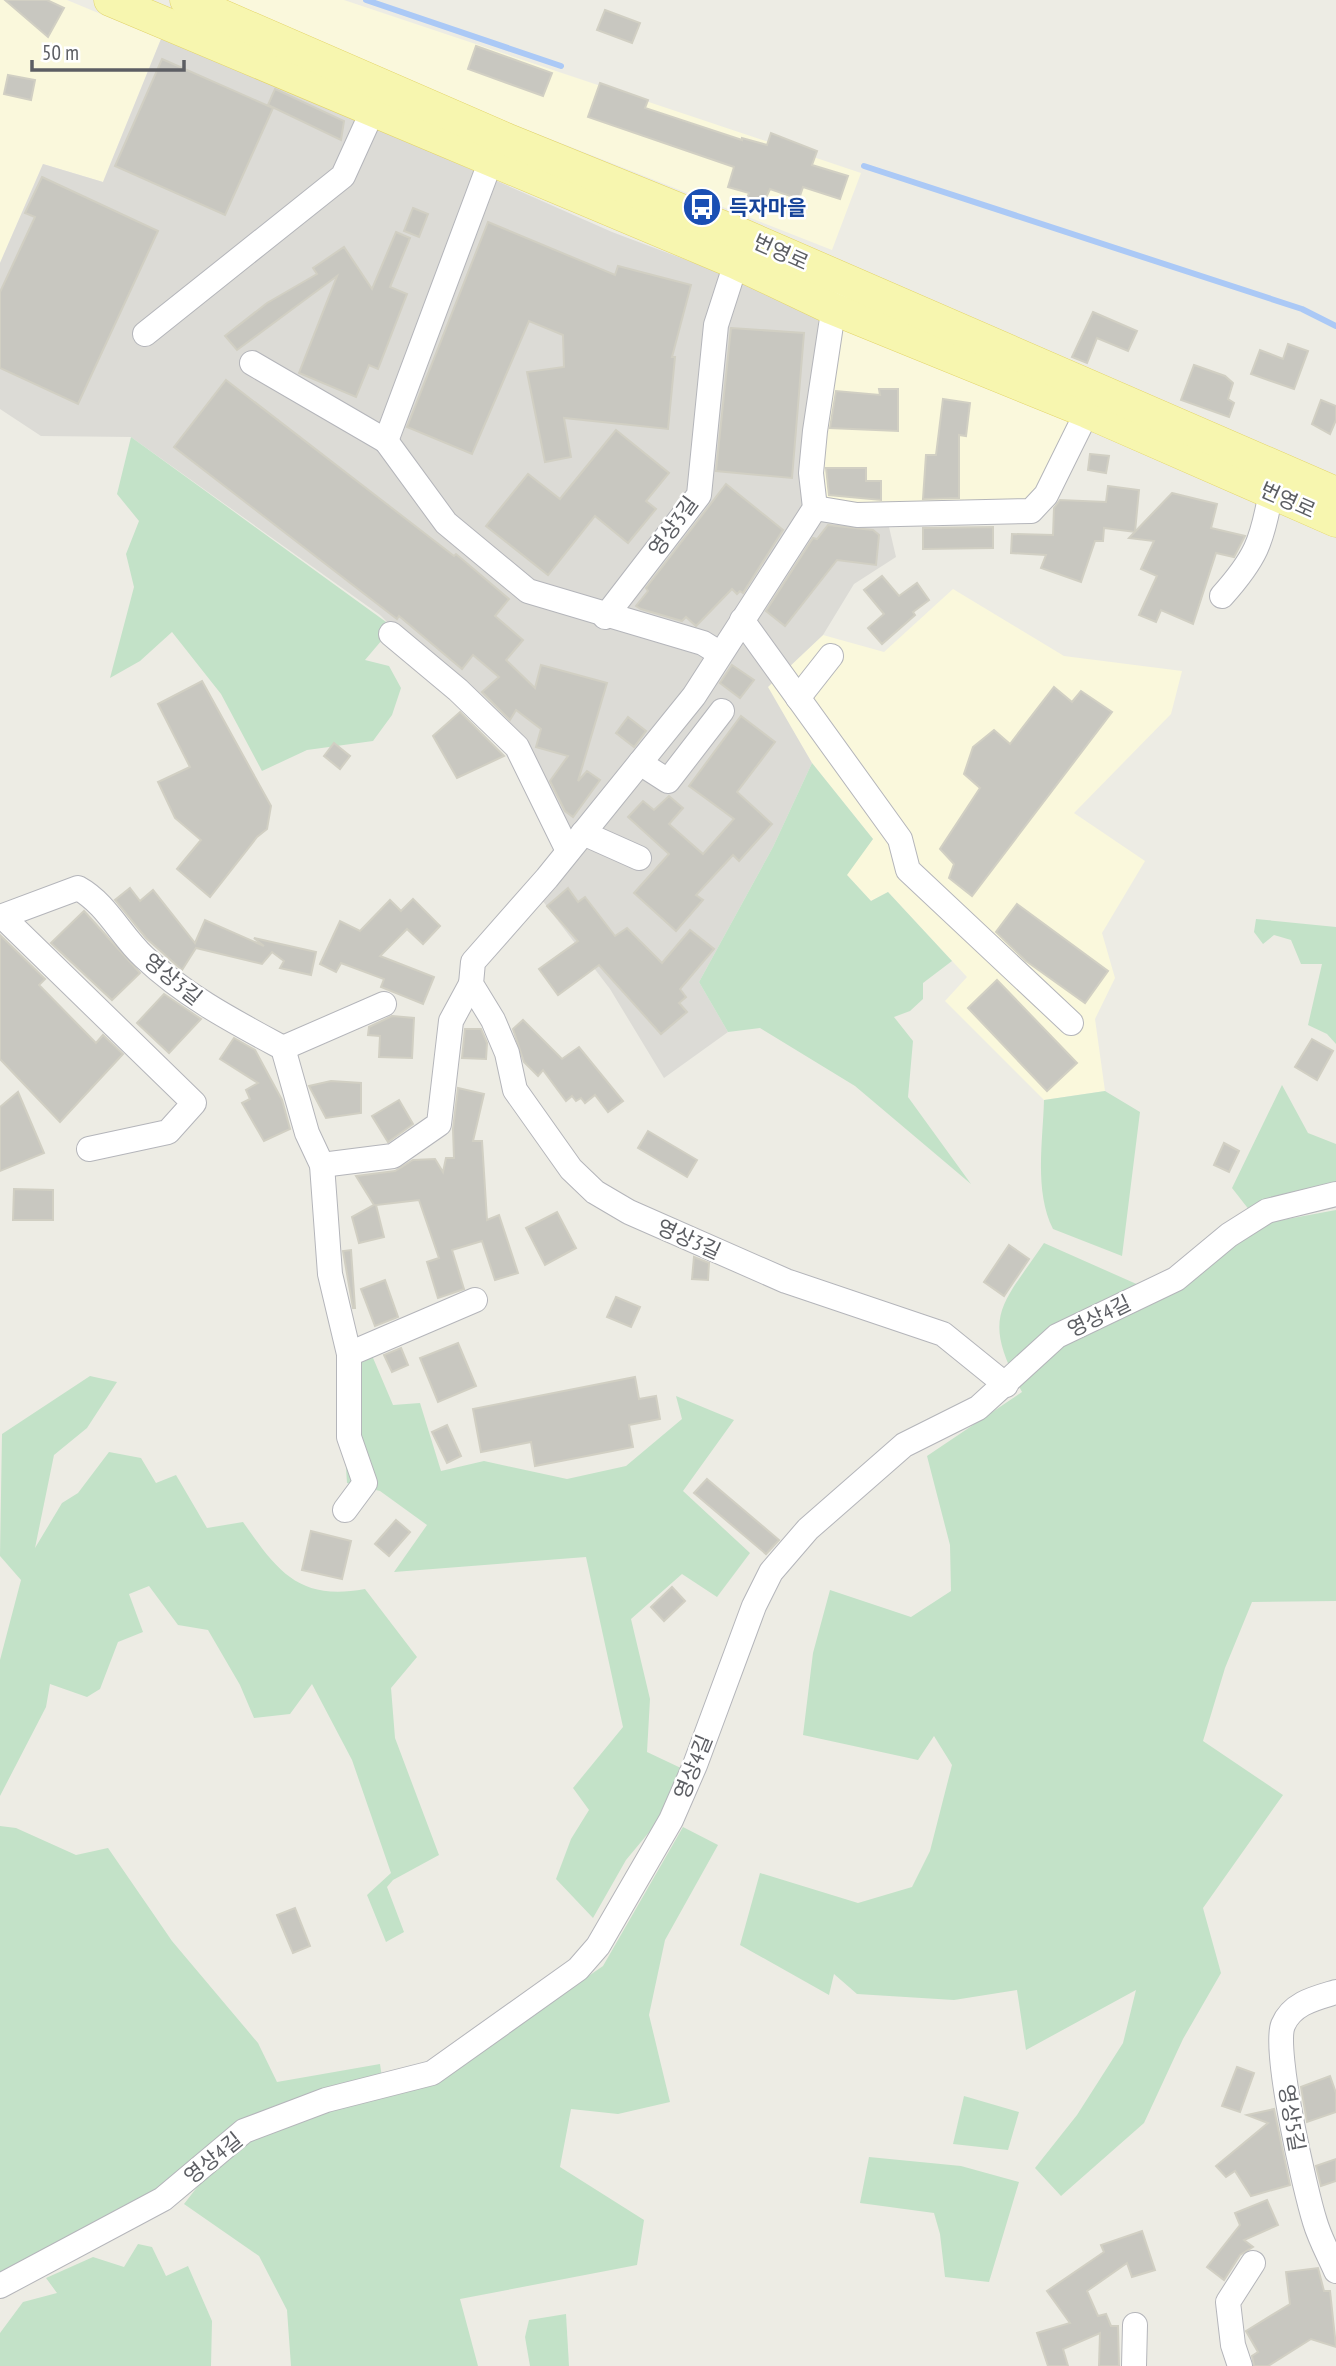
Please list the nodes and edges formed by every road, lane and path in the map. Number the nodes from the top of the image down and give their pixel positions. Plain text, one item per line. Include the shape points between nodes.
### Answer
1 (110, 0) edge
2 (186, 0) edge
3 (373, 110) junction
4 (491, 160) junction
5 (736, 262) junction
6 (841, 278) junction
7 (831, 308) junction
8 (145, 334) dead end
9 (251, 363) dead end
10 (1087, 412) junction
11 (386, 441) junction
12 (1270, 492) junction
13 (1336, 493) edge
14 (815, 508) junction
15 (1336, 521) edge
16 (1222, 596) dead end
17 (605, 617) junction
18 (741, 620) junction
19 (391, 634) dead end
20 (719, 653) junction
21 (831, 656) dead end
22 (798, 698) junction
23 (722, 711) dead end
24 (640, 763) junction
25 (575, 842) junction
26 (639, 858) dead end
27 (2, 917) edge
28 (471, 984) junction
29 (384, 1004) dead end
30 (1071, 1023) dead end
31 (283, 1048) junction
32 (89, 1149) dead end
33 (322, 1165) junction
34 (1336, 1194) edge
35 (475, 1300) dead end
36 (349, 1354) junction
37 (1006, 1385) junction
38 (345, 1510) dead end
39 (1336, 1992) edge
40 (1327, 2223) edge
41 (1253, 2263) dead end
42 (1336, 2271) edge
43 (0, 2286) edge
44 (1135, 2325) dead end
45 (1134, 2366) edge
46 (1240, 2366) edge

1 - 3 main road, 번영로
2 - 6 main road, 번영로
3 - 4 main road, 번영로
3 - 8 street via 343,176
4 - 5 main road, 번영로
4 - 11 street
5 - 7 main road, 번영로
5 - 17 street, 영상3길 via 716,325 699,495
6 - 7 street
6 - 13 main road, 번영로
7 - 10 main road, 번영로
7 - 14 street via 811,473
9 - 11 street
10 - 12 main road, 번영로
10 - 14 street via 1046,495 1031,511 857,515
11 - 17 street via 446,523 528,591
12 - 15 main road, 번영로
12 - 16 street via 1263,538 1242,574
14 - 18 street
17 - 20 street via 703,643
18 - 20 street
18 - 22 street
19 - 25 street via 517,747
20 - 24 street via 694,696
21 - 22 street
22 - 30 street via 900,839 908,870
23 - 24 street via 668,781
24 - 25 street
25 - 26 street
25 - 28 street via 473,962
27 - 31 street, 영상3길 via 78,888 94,897 142,956 196,1000
27 - 32 street, 영상3길 via 194,1103 168,1132
28 - 33 street via 451,1021 439,1124 393,1156
28 - 37 street, 영상3길 via 507,1053 515,1090 571,1169 595,1192 629,1212 786,1281 943,1334
29 - 31 street
31 - 33 street via 307,1133
33 - 36 street via 330,1275
34 - 37 street, 영상4길 via 1267,1211 1229,1235 1176,1279 1057,1336
35 - 36 street
36 - 38 street via 349,1437 365,1483
37 - 43 street, 영상4길 via 978,1408 904,1445 807,1529 771,1573 754,1605 671,1820 598,1946 578,1969 432,2073 326,2100 244,2132 163,2199
39 - 40 street, 영상5길 via 1292,2010 1282,2027 1296,2143
40 - 42 street, 영상5길
41 - 46 street via 1228,2302
44 - 45 street

